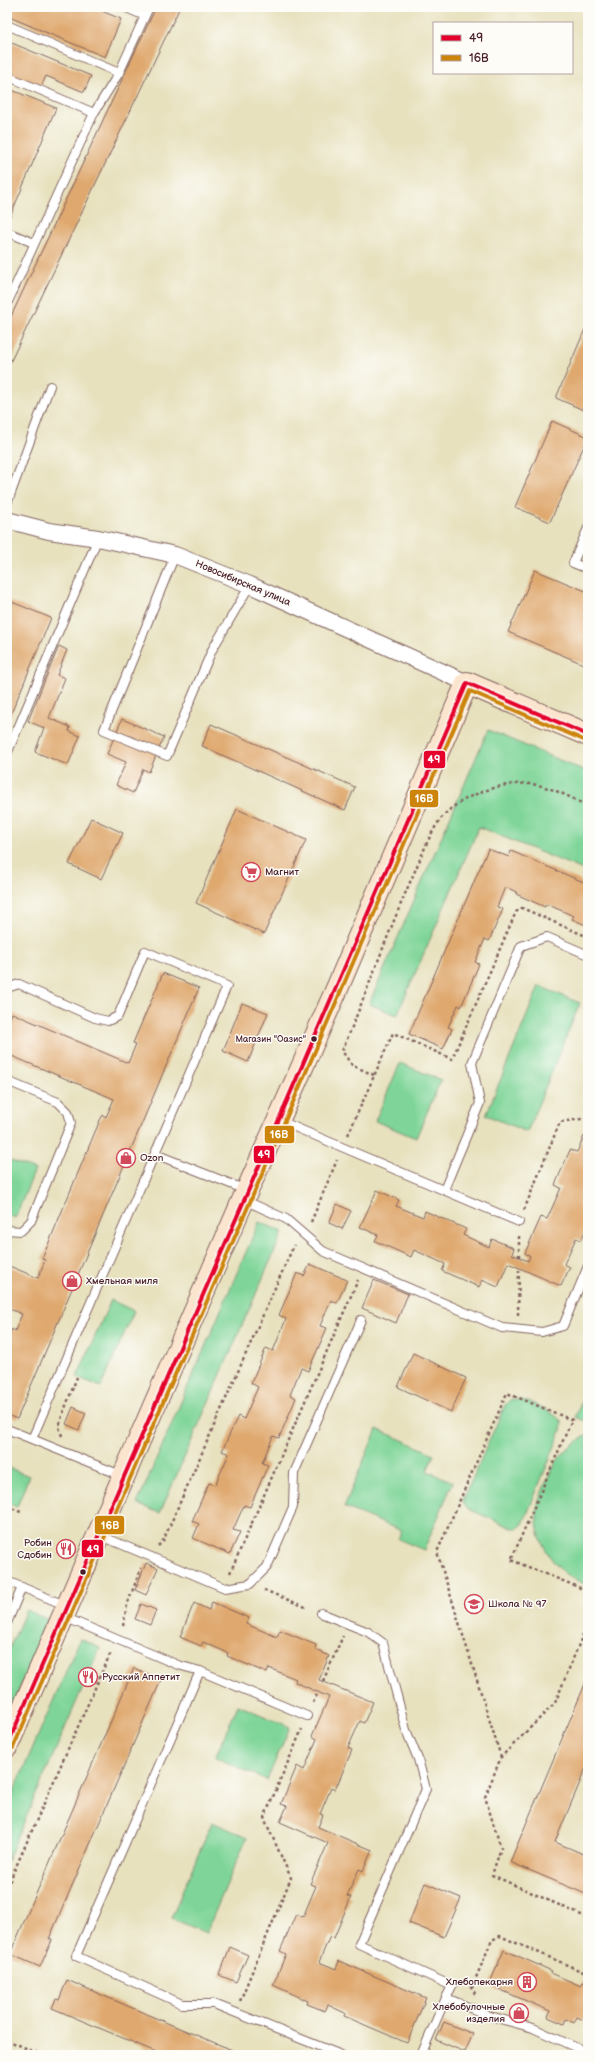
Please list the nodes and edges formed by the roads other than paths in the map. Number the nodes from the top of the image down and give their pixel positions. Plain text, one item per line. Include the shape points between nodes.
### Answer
1 (124, 7) edge
2 (149, 7) edge
3 (145, 16) junction
4 (7, 25) edge
5 (119, 73) junction
6 (7, 76) edge
7 (94, 113) junction
8 (7, 232) edge
9 (34, 244) junction
10 (7, 304) edge
11 (50, 386) dead end
12 (7, 504) edge
13 (7, 520) edge
14 (588, 528) edge
15 (98, 538) junction
16 (175, 555) junction
17 (588, 569) edge
18 (250, 585) junction
19 (466, 683) junction
20 (588, 735) edge
21 (8, 750) edge
22 (588, 955) edge
23 (7, 988) edge
24 (7, 1081) edge
25 (278, 1120) junction
26 (155, 1154) junction
27 (444, 1190) junction
28 (245, 1195) junction
29 (519, 1222) road end
30 (7, 1230) edge
31 (588, 1266) edge
32 (361, 1320) dead end
33 (7, 1429) edge
34 (32, 1439) junction
35 (123, 1476) junction
36 (99, 1535) junction
37 (7, 1581) edge
38 (22, 1587) junction
39 (65, 1611) junction
40 (321, 1613) road end
41 (7, 1623) edge
42 (200, 1671) junction
43 (307, 1716) road end
44 (7, 1746) edge
45 (446, 1998) junction
46 (588, 2053) edge
47 (341, 2055) edge
48 (421, 2055) edge

1 - 3 lane
2 - 3 lane
3 - 5 lane
4 - 5 lane
5 - 7 lane
6 - 7 lane
7 - 9 lane
8 - 9 lane
9 - 10 lane
11 - 12 lane
13 - 15 street, Новосибирская улица via 49,531
14 - 17 lane via 573,563
15 - 16 street, Новосибирская улица
15 - 21 lane
16 - 18 street, Новосибирская улица
16 - 18 lane via 104,730 167,756 212,650
18 - 19 street, Новосибирская улица
19 - 20 street, Новосибирская улица
19 - 25 street
22 - 27 lane via 547,937 521,946 472,1063 480,1103
23 - 26 lane via 19,984 95,1018 108,1021 118,1016 145,951 227,986
24 - 30 lane via 58,1102 68,1112 70,1123 31,1221 21,1231
25 - 27 lane
25 - 28 street
26 - 28 lane
26 - 34 lane
27 - 29 lane
28 - 31 lane via 286,1219 323,1251 502,1328 542,1332 563,1326
28 - 35 street
32 - 36 lane via 294,1473 293,1507 267,1567 250,1584 224,1588
33 - 34 lane
34 - 35 lane
35 - 36 street
36 - 39 street
37 - 38 lane
38 - 39 lane
38 - 41 lane
39 - 42 lane via 178,1665
39 - 44 street
40 - 45 lane via 368,1632 383,1643 406,1730 418,1759 426,1790 359,1944 452,1986
42 - 43 lane
42 - 47 lane via 76,1956 182,2004 214,2004
45 - 46 lane via 490,2016 533,2028
45 - 48 lane

